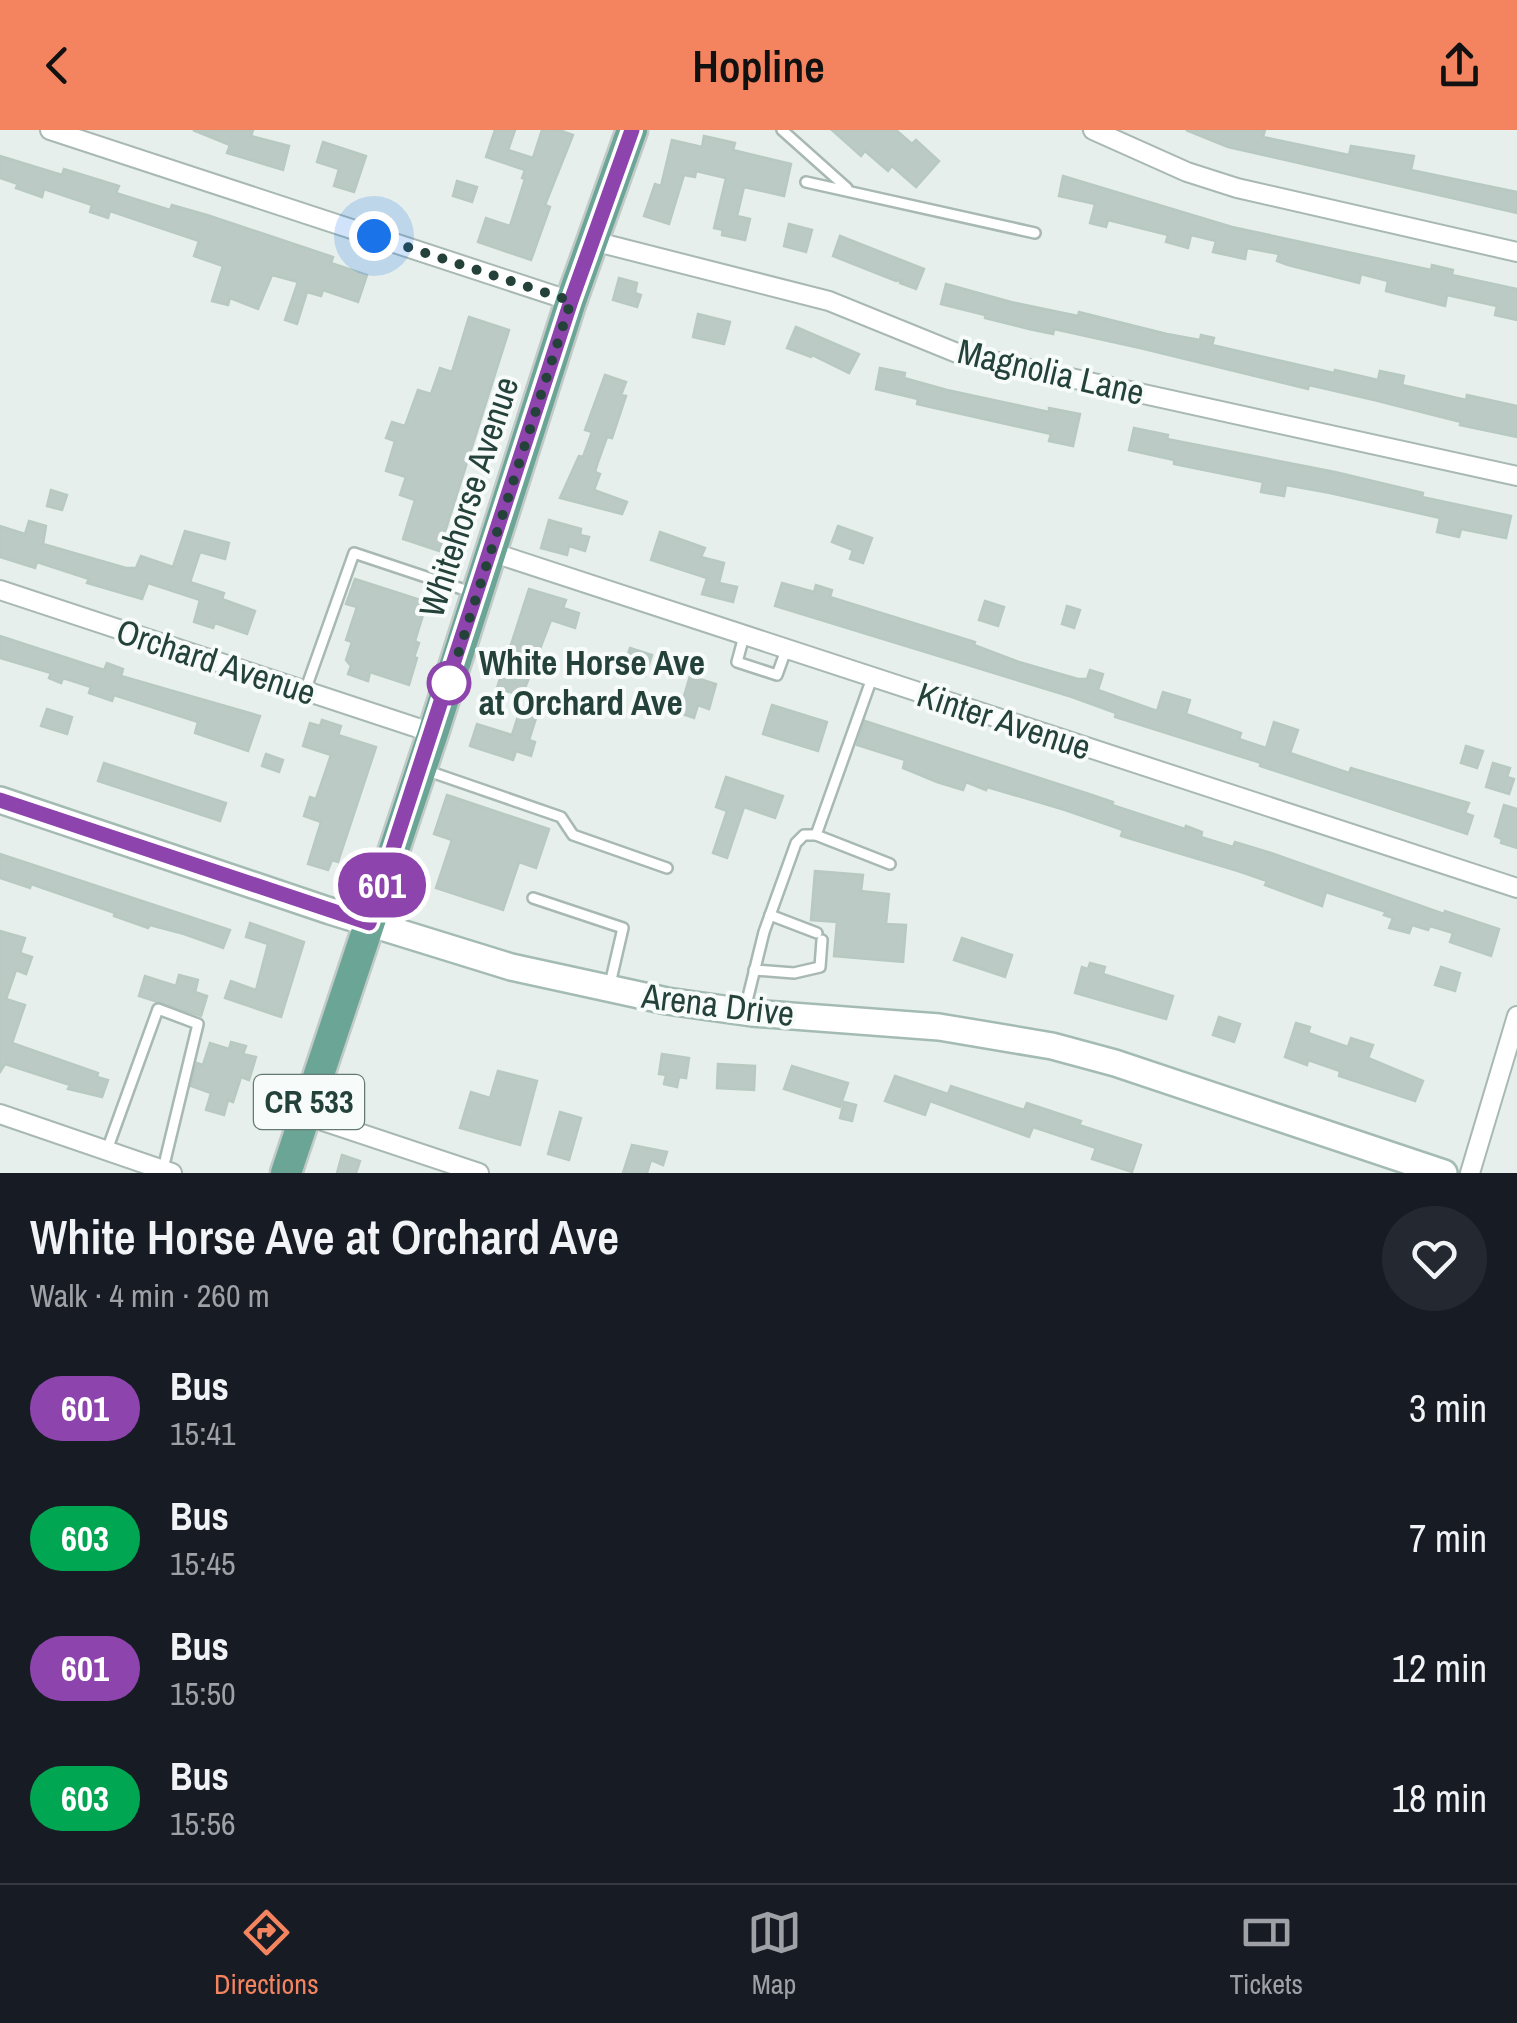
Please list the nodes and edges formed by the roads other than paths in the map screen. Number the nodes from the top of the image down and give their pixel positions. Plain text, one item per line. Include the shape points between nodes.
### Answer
1 (50, 130) edge
2 (632, 130) edge
3 (782, 130) edge
4 (1092, 130) edge
5 (806, 182) dead end
6 (851, 192) junction
7 (1035, 233) dead end
8 (593, 241) junction
9 (1517, 252) edge
10 (571, 301) junction
11 (1517, 476) edge
12 (490, 552) junction
13 (0, 590) edge
14 (477, 594) junction
15 (744, 636) junction
16 (786, 650) junction
17 (872, 678) junction
18 (304, 691) junction
19 (433, 733) junction
20 (421, 768) junction
21 (0, 800) edge
22 (816, 836) junction
23 (890, 864) dead end
24 (667, 868) dead end
25 (1517, 888) edge
26 (532, 898) dead end
27 (770, 914) junction
28 (369, 923) junction
29 (754, 970) junction
30 (609, 990) junction
31 (744, 1012) junction
32 (1517, 1016) edge
33 (0, 1114) edge
34 (305, 1115) junction
35 (107, 1150) junction
36 (167, 1172) edge
37 (286, 1173) edge
38 (479, 1173) edge
39 (1444, 1173) edge
40 (1470, 1173) edge

1 - 10 street
2 - 8 main road, Whitehorse Avenue / CR 533
3 - 6 lane
4 - 9 street via 1237,188
5 - 6 lane
6 - 7 lane
8 - 10 main road, Whitehorse Avenue / CR 533
8 - 11 street, Magnolia Lane via 828,301 957,352
10 - 12 main road, Whitehorse Avenue / CR 533
12 - 14 main road, Whitehorse Avenue / CR 533
12 - 15 street, Kinter Avenue
13 - 18 street, Orchard Avenue
14 - 18 lane via 354,553
14 - 19 main road, Whitehorse Avenue / CR 533
15 - 16 street, Kinter Avenue
15 - 16 lane via 737,662 776,675
16 - 17 street, Kinter Avenue
17 - 22 lane
17 - 25 street, Kinter Avenue
18 - 19 street, Orchard Avenue
19 - 20 main road, Whitehorse Avenue / CR 533
20 - 24 lane via 560,817 572,835
20 - 28 main road, Whitehorse Avenue / CR 533
21 - 28 main road, Arena Drive
22 - 23 lane
22 - 27 lane via 796,842
26 - 30 lane via 623,928
27 - 29 lane
27 - 29 lane via 819,936 820,967
28 - 30 main road, Arena Drive
28 - 34 main road, Whitehorse Avenue / CR 533
29 - 31 lane
30 - 31 main road, Arena Drive
31 - 39 main road, Arena Drive via 939,1027 1052,1046
32 - 40 street
33 - 35 street
34 - 37 main road, Whitehorse Avenue / CR 533
34 - 38 street
35 - 36 street
35 - 36 lane via 158,1009 198,1024

